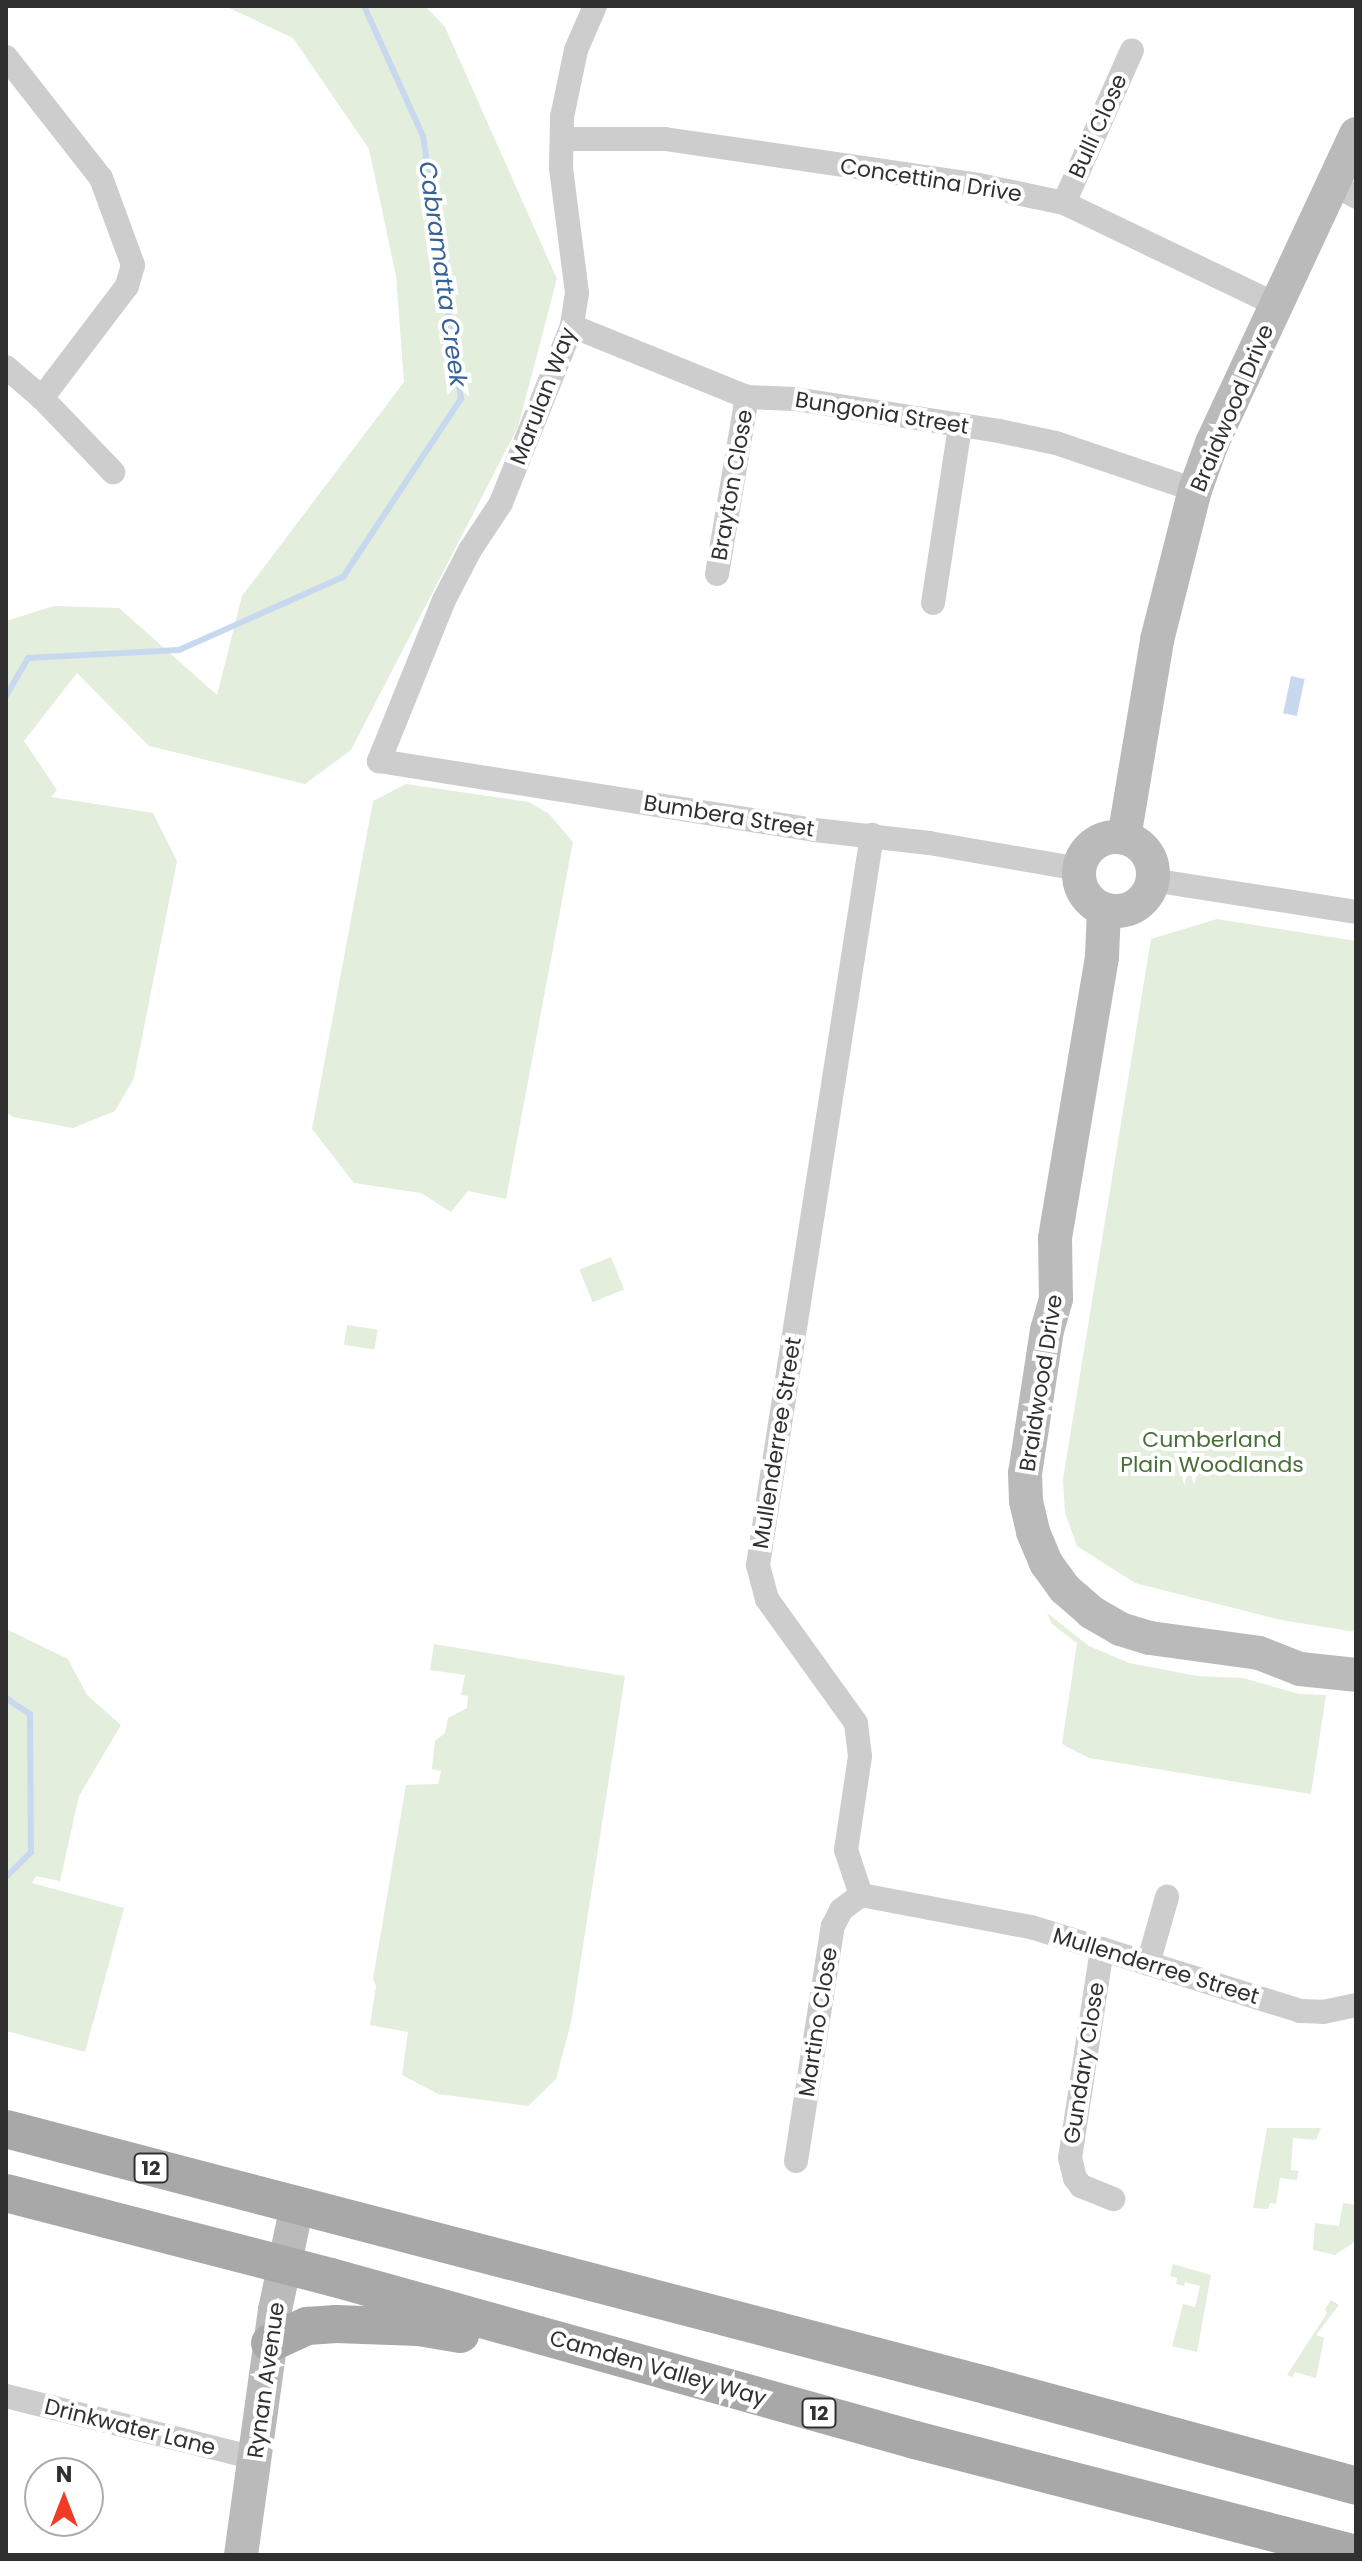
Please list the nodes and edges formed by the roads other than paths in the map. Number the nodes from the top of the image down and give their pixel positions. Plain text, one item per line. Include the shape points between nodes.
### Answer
1 (595, 6) edge
2 (1132, 50) dead end
3 (6, 57) edge
4 (1356, 134) edge
5 (563, 139) junction
6 (1344, 191) edge
7 (1064, 203) junction
8 (1277, 305) junction
9 (572, 326) junction
10 (6, 367) edge
11 (747, 397) junction
12 (42, 398) junction
13 (960, 426) junction
14 (113, 472) dead end
15 (1195, 490) junction
16 (717, 574) dead end
17 (933, 603) dead end
18 (379, 761) joint
19 (872, 835) junction
20 (1124, 838) junction
21 (1079, 869) junction
22 (1152, 880) junction
23 (1104, 909) junction
24 (1356, 912) edge
25 (1356, 1675) edge
26 (861, 1895) junction
27 (1167, 1897) dead end
28 (1102, 1949) junction
29 (1148, 1964) junction
30 (1356, 2005) edge
31 (6, 2129) edge
32 (796, 2161) dead end
33 (6, 2193) edge
34 (1114, 2199) dead end
35 (297, 2206) junction
36 (284, 2266) junction
37 (270, 2343) junction
38 (736, 2390) junction
39 (6, 2396) edge
40 (254, 2458) junction
41 (1282, 2465) junction
42 (1356, 2480) edge
43 (1356, 2486) edge
44 (1356, 2554) edge
45 (241, 2555) edge

1 - 5 street, Marulan Way via 565,95
2 - 7 street, Bulli Close
3 - 12 street via 101,178 133,265 127,286
4 - 6 street, Braidwood Drive
5 - 7 street, Concettina Drive via 665,139 979,185
5 - 9 street, Marulan Way via 561,168 577,293
6 - 8 street, Braidwood Drive
7 - 8 street, Concettina Drive
8 - 15 street, Braidwood Drive
9 - 11 street, Bungonia Street
9 - 18 street, Marulan Way via 501,503 444,600
10 - 12 street
11 - 13 street, Bungonia Street via 795,399
11 - 16 street, Brayton Close
12 - 14 street
13 - 15 street, Bungonia Street via 1056,443
13 - 17 street
15 - 20 street, Braidwood Drive via 1154,651
18 - 19 street, Bumbera Street
19 - 21 street, Bumbera Street
19 - 26 street, Mullenderree Street via 758,1565 767,1599 856,1723 860,1756 846,1850
20 - 21 street via 1100,841
20 - 22 street via 1143,849
21 - 23 street via 1084,894
22 - 23 street via 1135,906
22 - 24 street
23 - 25 street, Braidwood Drive via 1102,957 1056,1229 1056,1299 1025,1473 1033,1532 1065,1589 1120,1629 1259,1653 1300,1669
26 - 28 street, Mullenderree Street via 1002,1921
26 - 32 street, Martino Close via 841,1910 833,1926
27 - 29 street
28 - 29 street, Mullenderree Street
28 - 34 street, Gundary Close via 1070,2158 1081,2186
29 - 30 street, Mullenderree Street via 1300,2011
31 - 35 main road, 12
33 - 36 main road, Camden Valley Way / 12
35 - 36 street, Rynan Avenue
35 - 41 main road, 12
36 - 37 street, Rynan Avenue
36 - 38 main road, Camden Valley Way / 12
37 - 38 main road via 312,2326 419,2327 647,2386
37 - 40 street, Rynan Avenue
38 - 44 main road, Camden Valley Way / 12
39 - 40 street, Drinkwater Lane
40 - 45 street, Rynan Avenue
41 - 42 main road
41 - 43 main road, 12

